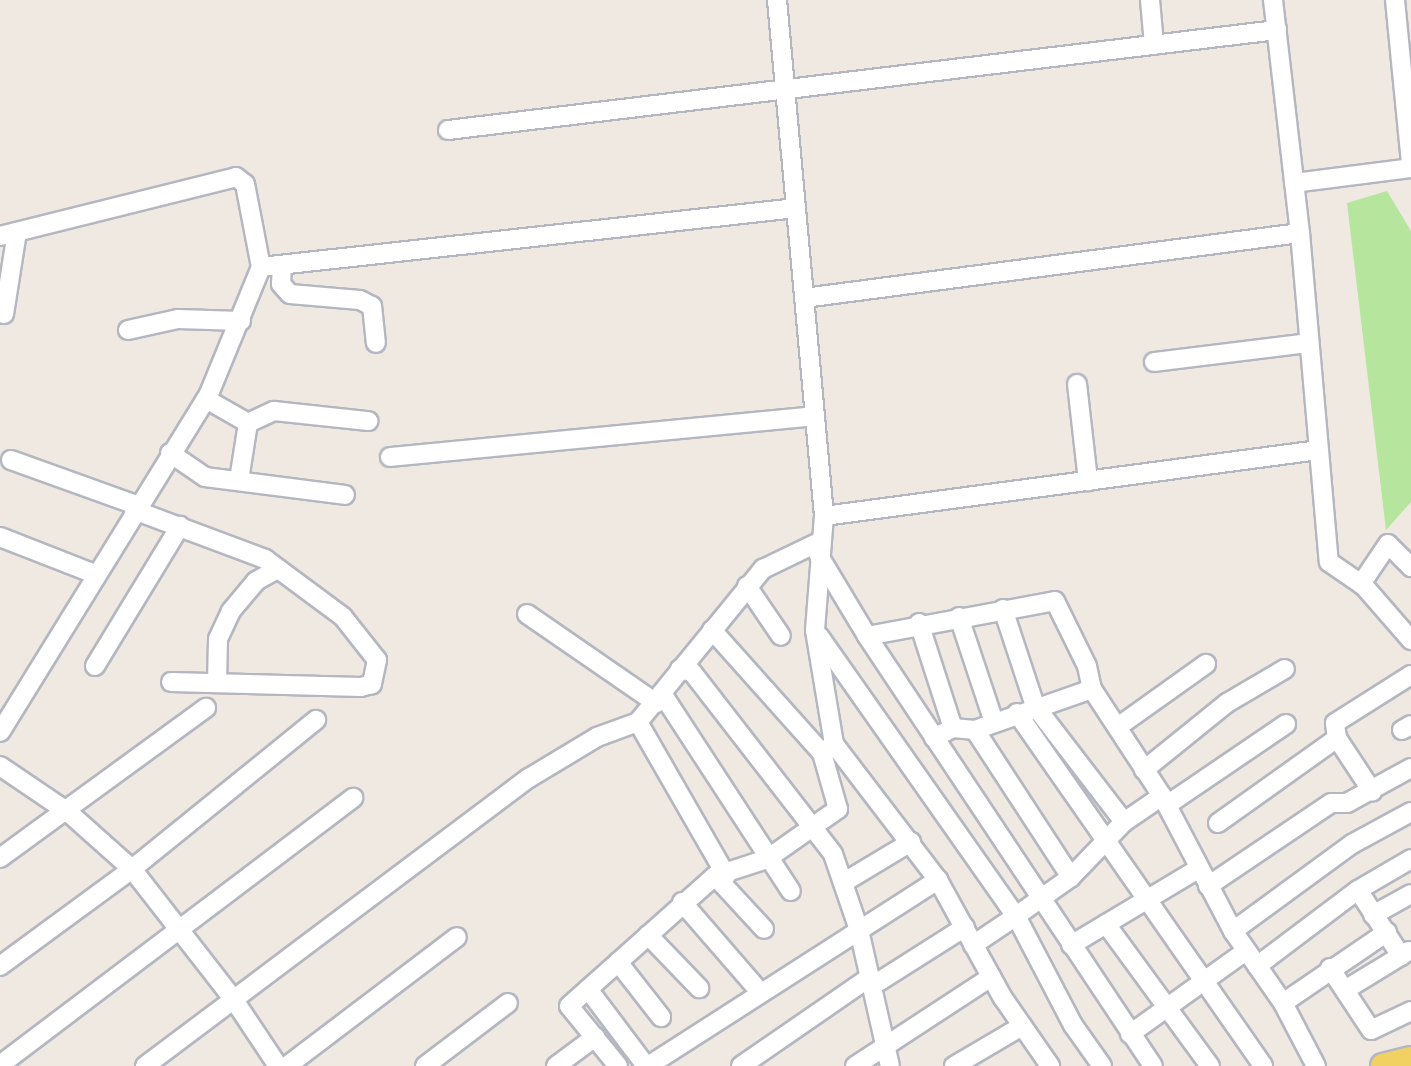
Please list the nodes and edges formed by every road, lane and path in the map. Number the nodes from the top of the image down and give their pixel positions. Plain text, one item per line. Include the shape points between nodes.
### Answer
1 (777, 0) edge
2 (1150, 0) edge
3 (1273, 0) edge
4 (1395, 0) edge
5 (1277, 30) junction
6 (1154, 45) junction
7 (787, 92) junction
8 (1408, 94) edge
9 (448, 130) dead end
10 (1411, 166) edge
11 (1294, 183) junction
12 (796, 208) junction
13 (1300, 233) junction
14 (8, 234) edge
15 (282, 265) junction
16 (261, 267) junction
17 (804, 298) junction
18 (4, 314) dead end
19 (241, 321) junction
20 (128, 330) dead end
21 (376, 343) dead end
22 (1309, 343) junction
23 (1154, 362) dead end
24 (1077, 384) dead end
25 (206, 399) junction
26 (815, 416) junction
27 (368, 421) dead end
28 (248, 423) junction
29 (1318, 450) junction
30 (170, 453) junction
31 (390, 457) dead end
32 (11, 460) dead end
33 (239, 480) junction
34 (1088, 481) junction
35 (345, 495) dead end
36 (135, 508) junction
37 (824, 516) junction
38 (180, 526) junction
39 (0, 537) edge
40 (820, 548) junction
41 (1411, 567) edge
42 (278, 569) junction
43 (95, 574) junction
44 (1361, 584) junction
45 (747, 586) junction
46 (1003, 609) junction
47 (527, 614) dead end
48 (959, 617) junction
49 (919, 623) junction
50 (712, 630) junction
51 (815, 630) junction
52 (781, 636) dead end
53 (867, 636) junction
54 (1411, 640) edge
55 (1206, 664) dead end
56 (95, 666) dead end
57 (680, 669) junction
58 (1285, 669) dead end
59 (1411, 675) edge
60 (171, 682) dead end
61 (217, 683) junction
62 (1092, 689) junction
63 (660, 699) junction
64 (1035, 706) junction
65 (206, 708) dead end
66 (1017, 713) junction
67 (316, 720) dead end
68 (638, 722) junction
69 (994, 722) junction
70 (1286, 724) dead end
71 (1119, 726) junction
72 (953, 728) junction
73 (975, 730) junction
74 (0, 732) edge
75 (934, 738) junction
76 (1337, 738) junction
77 (828, 749) junction
78 (0, 766) edge
79 (1411, 768) edge
80 (1144, 770) junction
81 (1372, 791) junction
82 (353, 798) dead end
83 (1164, 800) junction
84 (68, 812) junction
85 (1411, 812) edge
86 (1124, 822) junction
87 (1218, 823) dead end
88 (815, 828) junction
89 (911, 842) junction
90 (1107, 845) junction
91 (0, 858) edge
92 (767, 859) junction
93 (1411, 859) edge
94 (132, 869) junction
95 (1198, 869) junction
96 (720, 875) junction
97 (1071, 877) junction
98 (938, 880) junction
99 (846, 881) junction
100 (1208, 886) junction
101 (1358, 890) junction
102 (791, 891) dead end
103 (1411, 894) edge
104 (1040, 899) junction
105 (1147, 901) junction
106 (682, 902) junction
107 (1373, 915) junction
108 (1016, 916) junction
109 (1106, 924) junction
110 (965, 927) junction
111 (764, 929) dead end
112 (859, 930) junction
113 (180, 931) junction
114 (1233, 931) junction
115 (1387, 932) junction
116 (648, 935) junction
117 (457, 937) dead end
118 (973, 945) junction
119 (1071, 945) junction
120 (1406, 953) edge
121 (1251, 958) junction
122 (618, 962) junction
123 (0, 966) edge
124 (1330, 968) junction
125 (991, 977) junction
126 (871, 982) junction
127 (1203, 982) junction
128 (699, 988) dead end
129 (588, 989) junction
130 (1345, 990) junction
131 (760, 992) junction
132 (234, 1000) junction
133 (508, 1003) dead end
134 (1283, 1003) junction
135 (1166, 1008) junction
136 (1411, 1011) edge
137 (661, 1017) dead end
138 (1022, 1026) junction
139 (1130, 1034) junction
140 (595, 1037) junction
141 (888, 1057) edge
142 (1411, 1059) edge
143 (0, 1065) edge
144 (145, 1066) edge
145 (278, 1066) edge
146 (287, 1066) edge
147 (425, 1066) edge
148 (556, 1066) edge
149 (618, 1066) edge
150 (647, 1066) edge
151 (741, 1066) edge
152 (855, 1066) edge
153 (954, 1066) edge
154 (1050, 1066) edge
155 (1102, 1066) edge
156 (1153, 1066) edge
157 (1210, 1066) edge
158 (1263, 1066) edge
159 (1316, 1066) edge
160 (1383, 1066) edge

1 - 7 street
2 - 6 street
3 - 5 street
4 - 8 street
5 - 6 street
5 - 11 street
6 - 7 street
7 - 9 street
7 - 12 street
8 - 10 street
10 - 11 street
11 - 13 street
12 - 15 street
12 - 17 street
13 - 17 street
13 - 22 street
14 - 16 street via 236,177 245,184
14 - 18 street
15 - 16 street
15 - 21 street via 281,284 290,294 360,300 372,306
16 - 19 street
17 - 26 street
19 - 20 street via 178,319
19 - 25 street
22 - 23 street
22 - 29 street
24 - 34 street
25 - 28 street
25 - 30 street
26 - 31 street
26 - 37 street
27 - 28 street via 274,411
28 - 33 street
29 - 34 street
29 - 44 street via 1330,565
30 - 33 street via 199,475
30 - 36 street
32 - 36 street
33 - 35 street
34 - 37 street
36 - 38 street
36 - 43 street
37 - 40 street
38 - 42 street via 242,547
38 - 56 street
39 - 43 street
40 - 45 street via 763,569
40 - 51 street
40 - 53 street
41 - 44 street via 1388,544
42 - 61 street via 256,581 231,611 218,639
42 - 61 street via 365,639 377,660 372,684
43 - 74 street
44 - 54 street
45 - 50 street
45 - 52 street
46 - 48 street
46 - 62 street via 1055,601 1087,666
46 - 64 street
47 - 63 street
48 - 49 street
48 - 69 street
49 - 53 street
49 - 72 street
50 - 57 street
50 - 77 street
51 - 77 street
51 - 108 street
53 - 75 street
55 - 71 street
57 - 63 street
57 - 88 street via 692,672
58 - 80 street via 1227,703
59 - 76 street via 1335,723
60 - 61 street
62 - 64 street
62 - 71 street
63 - 68 street
63 - 92 street
64 - 66 street
64 - 86 street
65 - 84 street
66 - 69 street
66 - 90 street
67 - 94 street
68 - 96 street
68 - 132 street via 597,737 529,778
69 - 73 street
70 - 83 street
71 - 80 street
72 - 73 street
72 - 75 street
73 - 97 street
75 - 104 street
76 - 81 street
76 - 87 street
77 - 88 street via 838,809
77 - 89 street
78 - 84 street
79 - 81 street
80 - 83 street
81 - 100 street via 1347,803 1331,803
82 - 113 street
83 - 86 street
83 - 95 street
84 - 91 street
84 - 94 street
85 - 114 street via 1352,844
86 - 90 street
88 - 92 street
88 - 99 street
89 - 98 street
89 - 99 street
90 - 97 street
90 - 105 street
92 - 96 street
92 - 102 street
93 - 101 street
94 - 113 street
94 - 123 street
95 - 100 street
95 - 105 street
96 - 106 street
96 - 111 street
97 - 104 street
98 - 110 street
98 - 112 street
99 - 112 street
100 - 114 street
101 - 107 street
101 - 121 street
103 - 107 street
104 - 108 street
104 - 119 street
105 - 109 street
105 - 127 street
106 - 116 street
106 - 131 street
107 - 115 street
108 - 118 street
108 - 155 street via 1073,1025
109 - 119 street
109 - 135 street
110 - 118 street
110 - 126 street
112 - 126 street
112 - 131 street
113 - 132 street
113 - 143 street
114 - 121 street
115 - 120 street
115 - 124 street
116 - 122 street
116 - 128 street
117 - 146 street
118 - 125 street
119 - 139 street
120 - 130 street
121 - 127 street
121 - 134 street
122 - 129 street
122 - 137 street
124 - 130 street
124 - 134 street
125 - 138 street
125 - 141 street
126 - 141 street
126 - 151 street
127 - 135 street
127 - 158 street
129 - 140 street via 569,1006
129 - 150 street
130 - 136 street via 1371,1030
131 - 150 street
132 - 144 street
132 - 145 street
133 - 147 street
134 - 159 street
135 - 139 street
135 - 157 street
138 - 153 street
138 - 154 street
139 - 156 street
140 - 148 street
140 - 149 street
141 - 152 street
142 - 160 main road

